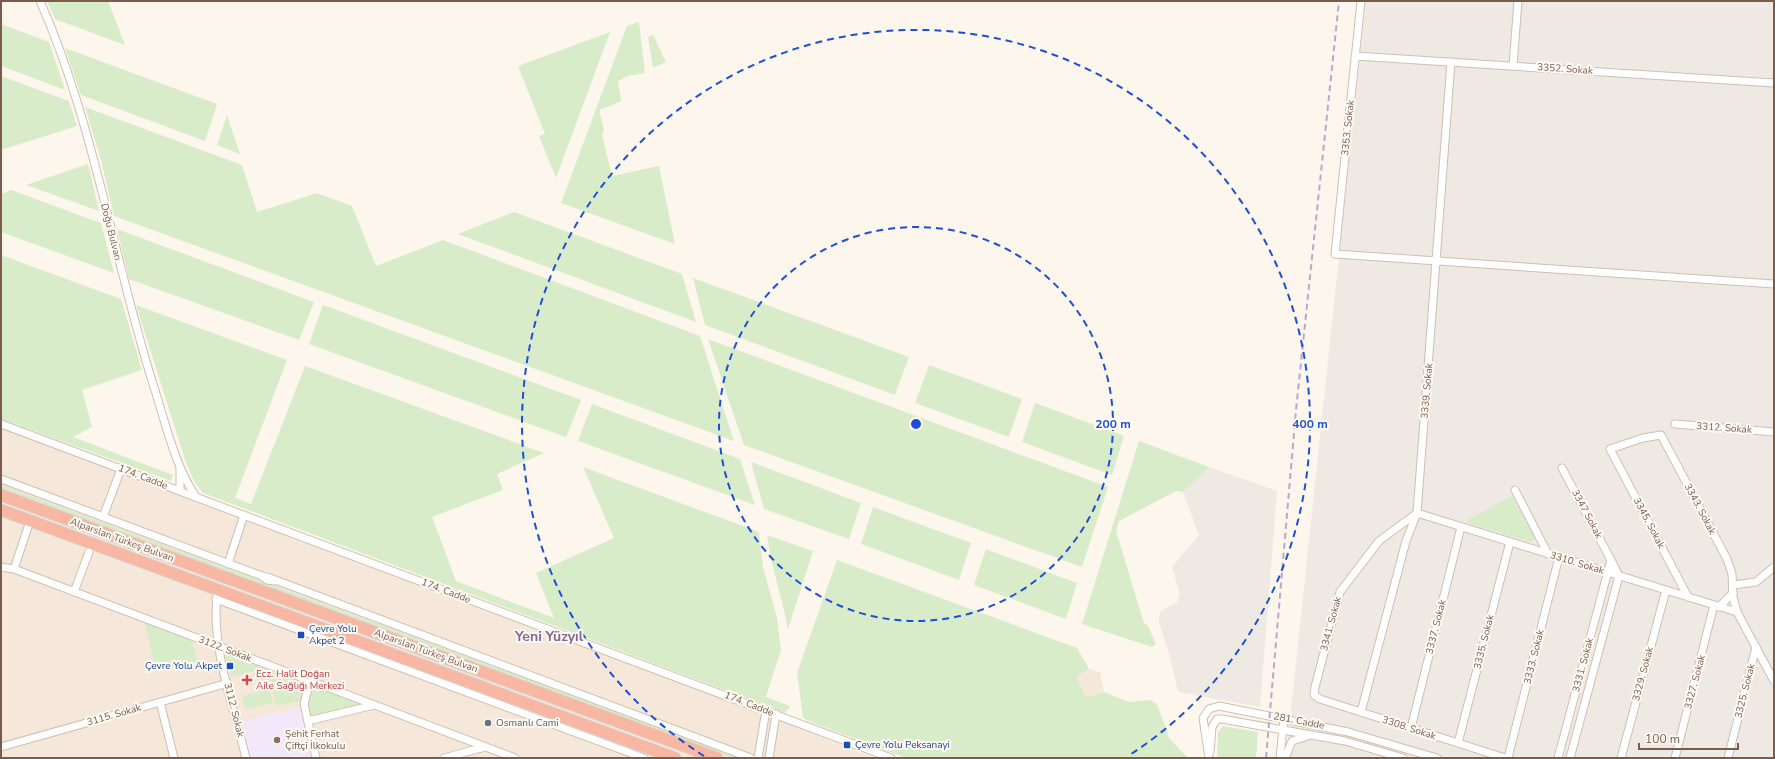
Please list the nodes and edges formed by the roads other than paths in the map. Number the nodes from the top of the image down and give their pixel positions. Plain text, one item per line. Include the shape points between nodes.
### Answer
1 (40, 1) edge
2 (1361, 1) edge
3 (1518, 1) edge
4 (1355, 56) junction
5 (1451, 62) junction
6 (1513, 66) junction
7 (1774, 83) edge
8 (1437, 261) junction
9 (1774, 284) edge
10 (1, 424) edge
11 (1675, 424) dead end
12 (1774, 432) edge
13 (1610, 449) joint
14 (180, 464) junction
15 (1562, 468) dead end
16 (121, 469) junction
17 (1, 479) edge
18 (180, 490) junction
19 (1515, 490) dead end
20 (1, 495) edge
21 (196, 497) junction
22 (1, 510) edge
23 (1417, 513) junction
24 (244, 515) junction
25 (103, 517) junction
26 (30, 521) junction
27 (1461, 527) junction
28 (1510, 542) junction
29 (89, 552) dead end
30 (1548, 554) junction
31 (1559, 557) junction
32 (1611, 560) junction
33 (228, 564) junction
34 (1, 567) edge
35 (1774, 567) edge
36 (14, 569) junction
37 (1607, 572) junction
38 (1619, 576) junction
39 (1733, 589) junction
40 (1666, 590) junction
41 (74, 592) junction
42 (217, 595) junction
43 (1688, 597) junction
44 (1717, 606) junction
45 (1737, 612) junction
46 (218, 646) junction
47 (1756, 647) junction
48 (310, 681) junction
49 (1774, 681) edge
50 (228, 683) junction
51 (1314, 695) joint
52 (160, 702) junction
53 (374, 705) junction
54 (766, 710) junction
55 (1361, 712) junction
56 (776, 714) junction
57 (1284, 718) junction
58 (308, 721) junction
59 (1411, 728) junction
60 (1283, 730) junction
61 (1313, 734) junction
62 (1458, 743) junction
63 (1, 747) edge
64 (488, 748) junction
65 (174, 758) edge
66 (246, 758) edge
67 (316, 758) edge
68 (444, 758) edge
69 (493, 758) edge
70 (515, 758) edge
71 (644, 758) edge
72 (675, 758) edge
73 (717, 758) edge
74 (751, 758) edge
75 (758, 758) edge
76 (769, 758) edge
77 (891, 758) edge
78 (1209, 758) edge
79 (1280, 758) edge
80 (1285, 758) edge
81 (1403, 758) edge
82 (1437, 758) edge
83 (1505, 758) edge
84 (1508, 758) edge
85 (1558, 758) edge
86 (1570, 758) edge
87 (1621, 758) edge
88 (1675, 758) edge
89 (1728, 758) edge

1 - 14 street, Doğu Bulvarı via 63,61 91,149 133,316
2 - 4 street, 3353. Sokak
3 - 6 street
4 - 5 street, 3352. Sokak
4 - 8 street, 3353. Sokak via 1335,254
5 - 6 street, 3352. Sokak
5 - 8 street, 3339. Sokak
6 - 7 street, 3352. Sokak
8 - 9 street
8 - 23 street, 3339. Sokak
10 - 16 street, 174. Cadde
11 - 12 street, 3312. Sokak
13 - 39 street, 3343. Sokak via 1661,435 1727,559
13 - 43 street, 3345. Sokak
14 - 18 street, Doğu Bulvarı
14 - 21 street, Doğu Bulvarı
15 - 32 street, 3347 Sokak
16 - 18 street, 174. Cadde
16 - 25 street
17 - 25 street
18 - 21 street, 174. Cadde
19 - 30 street
20 - 73 highway, Alparslan Türkeş Bulvarı
21 - 24 street, 174. Cadde
22 - 26 highway, Alparslan Türkeş Bulvarı
23 - 27 street, 3310. Sokak
23 - 51 street, 3341. Sokak via 1373,547 1340,592
23 - 55 street, 3339. Sokak via 1406,541
24 - 33 street
24 - 54 street, 174. Cadde
25 - 33 street
26 - 36 street
26 - 42 highway, Alparslan Türkeş Bulvarı
27 - 28 street, 3310. Sokak
27 - 59 street, 3337. Sokak
28 - 30 street, 3310. Sokak
28 - 62 street, 3335. Sokak
29 - 41 street
30 - 31 street, 3310. Sokak
31 - 37 street, 3310. Sokak
31 - 84 street, 3333. Sokak
32 - 37 street, 3331. Sokak
32 - 38 street, 3347 Sokak
33 - 74 street
34 - 36 street, 3122. Sokak
35 - 39 street via 1756,582
36 - 41 street, 3122. Sokak
37 - 38 street, 3310. Sokak
37 - 85 street, 3331. Sokak
38 - 40 street, 3310. Sokak
38 - 86 street, 3331. Sokak
39 - 44 street
39 - 45 street, 3343. Sokak
40 - 43 street, 3310. Sokak
40 - 87 street, 3329. Sokak
41 - 46 street, 3122. Sokak
42 - 46 street, 3112. Sokak
42 - 71 street
42 - 72 highway, Alparslan Türkeş Bulvarı
43 - 44 street, 3310. Sokak
44 - 45 street, 3310. Sokak
44 - 88 street, 3327. Sokak
45 - 47 street, 3343. Sokak
46 - 48 street, 3122. Sokak
46 - 50 street, 3112. Sokak
47 - 49 street, 3343. Sokak
47 - 89 street, 3325. Sokak
48 - 53 street, 3122. Sokak
48 - 58 street via 304,704
50 - 52 street, 3115. Sokak
50 - 66 street, 3112. Sokak
51 - 55 street, 3308. Sokak
52 - 63 street, 3115. Sokak
52 - 65 street
53 - 58 street
53 - 64 street, 3122. Sokak
54 - 56 street, 174. Cadde
54 - 75 street
55 - 59 street, 3308. Sokak
56 - 76 street
56 - 77 street, 174. Cadde
57 - 60 street
57 - 78 street, 281. Cadde via 1223,707 1209,709 1202,720
57 - 82 street, 281. Cadde via 1348,732
58 - 67 street
59 - 62 street, 3308. Sokak
60 - 61 street, 281. Cadde
60 - 78 street, 281. Cadde via 1217,719 1212,727
60 - 79 street
61 - 80 street via 1292,741
61 - 81 street, 281. Cadde
62 - 83 street, 3308. Sokak
64 - 68 street
64 - 69 street
64 - 70 street, 3122. Sokak

